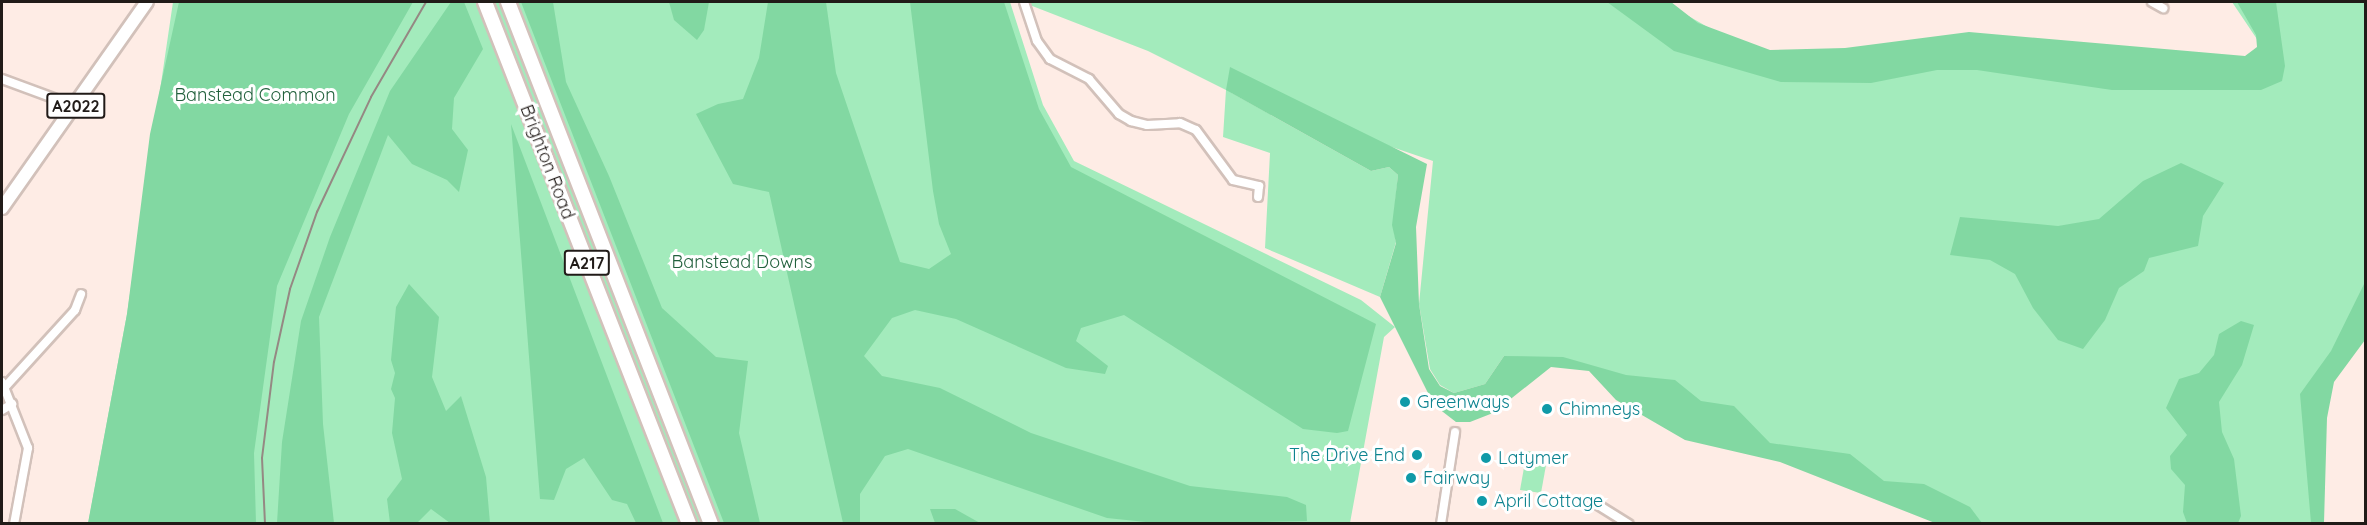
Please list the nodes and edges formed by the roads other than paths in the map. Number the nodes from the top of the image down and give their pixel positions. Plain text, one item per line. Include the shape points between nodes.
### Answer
1 (147, 2) edge
2 (485, 2) edge
3 (508, 2) edge
4 (1024, 2) edge
5 (2152, 2) edge
6 (2163, 8) dead end
7 (2, 79) edge
8 (75, 106) junction
9 (1258, 197) dead end
10 (2, 208) edge
11 (81, 294) dead end
12 (3, 385) edge
13 (12, 404) junction
14 (2, 410) edge
15 (1455, 432) dead end
16 (1598, 505) dead end
17 (14, 524) edge
18 (689, 524) edge
19 (711, 524) edge
20 (1441, 524) edge
21 (1628, 524) edge

1 - 8 main road, A2022
2 - 18 highway, Brighton Road / A217
3 - 19 highway, Brighton Road / A217
4 - 9 street via 1038,41 1050,58 1089,79 1119,114 1131,121 1180,123 1196,130 1233,180 1259,186
5 - 6 street
7 - 8 street
8 - 10 main road, A2022
11 - 12 street via 75,310
12 - 13 street
13 - 14 street
13 - 17 street via 28,448
15 - 20 street
16 - 21 street

